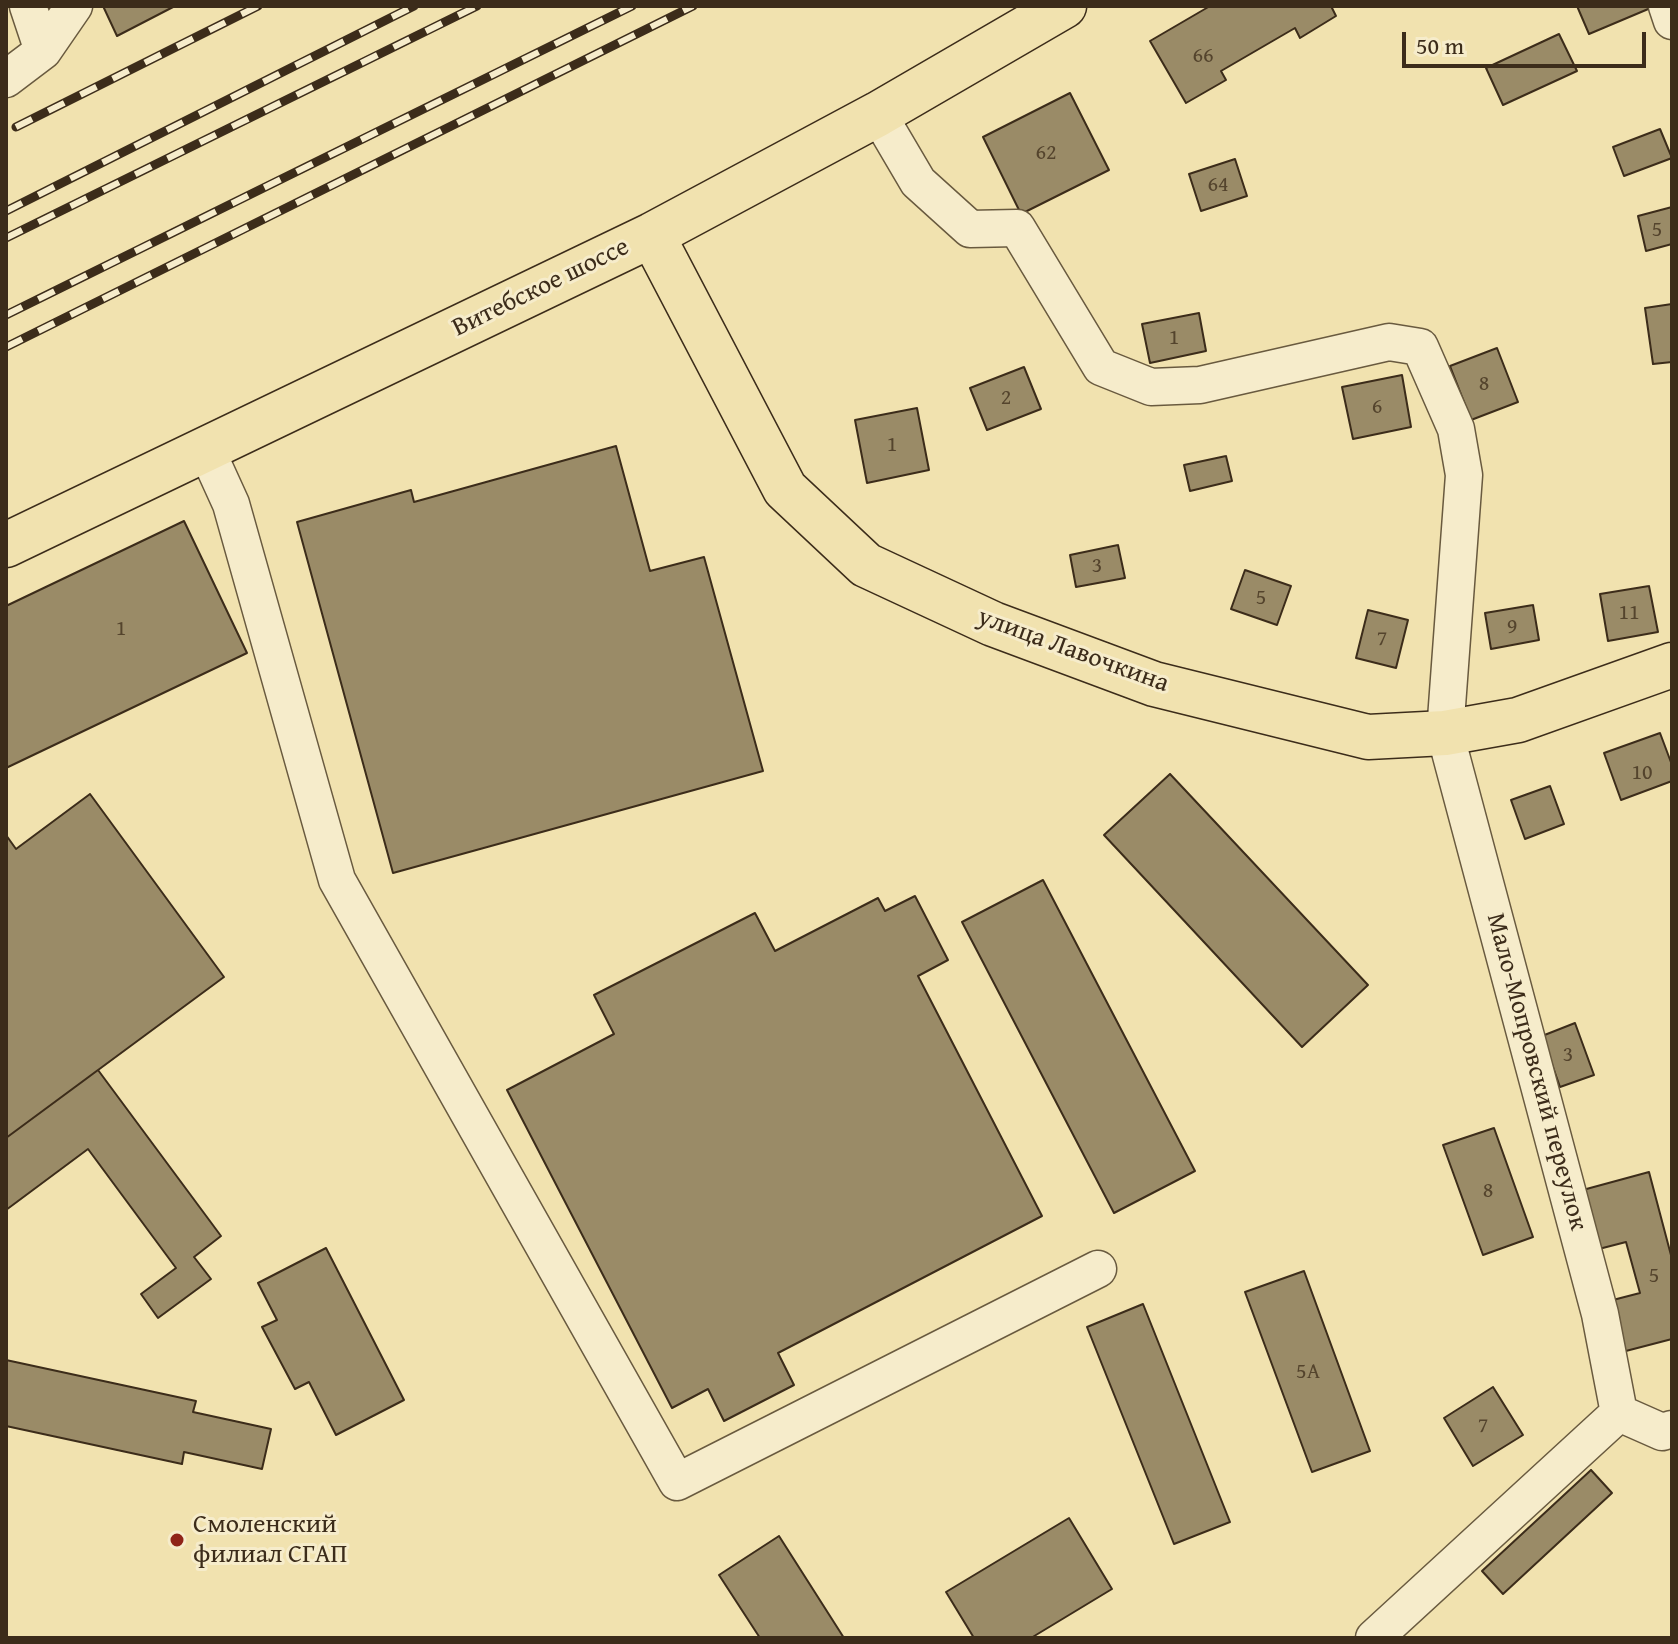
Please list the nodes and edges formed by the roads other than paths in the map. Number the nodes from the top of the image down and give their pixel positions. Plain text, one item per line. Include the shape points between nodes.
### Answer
1 (28, 6) edge
2 (74, 6) edge
3 (1064, 6) edge
4 (1667, 6) edge
5 (1672, 21) edge
6 (43, 51) junction
7 (6, 79) edge
8 (878, 114) junction
9 (652, 235) junction
10 (206, 449) junction
11 (6, 545) edge
12 (1672, 665) edge
13 (1445, 733) junction
14 (1098, 1269) dead end
15 (1619, 1413) junction
16 (1672, 1429) edge
17 (1374, 1638) edge

1 - 6 street
2 - 6 street
3 - 8 main road, Витебское шоссе
4 - 5 street
6 - 7 street
8 - 9 main road, Витебское шоссе
8 - 13 street, Мало-Мопровский переулок via 918,182 970,229 1017,228 1101,367 1151,387 1200,385 1389,342 1420,347 1456,429 1464,475
9 - 10 main road, Витебское шоссе
9 - 13 main road, улица Лавочкина via 785,489 866,565 993,624 1154,684 1368,737
10 - 11 main road, Витебское шоссе
10 - 14 street via 231,504 337,880 677,1482
12 - 13 main road, улица Лавочкина via 1518,720
13 - 15 street, Мало-Мопровский переулок via 1600,1314
15 - 16 street via 1662,1432
15 - 17 street

